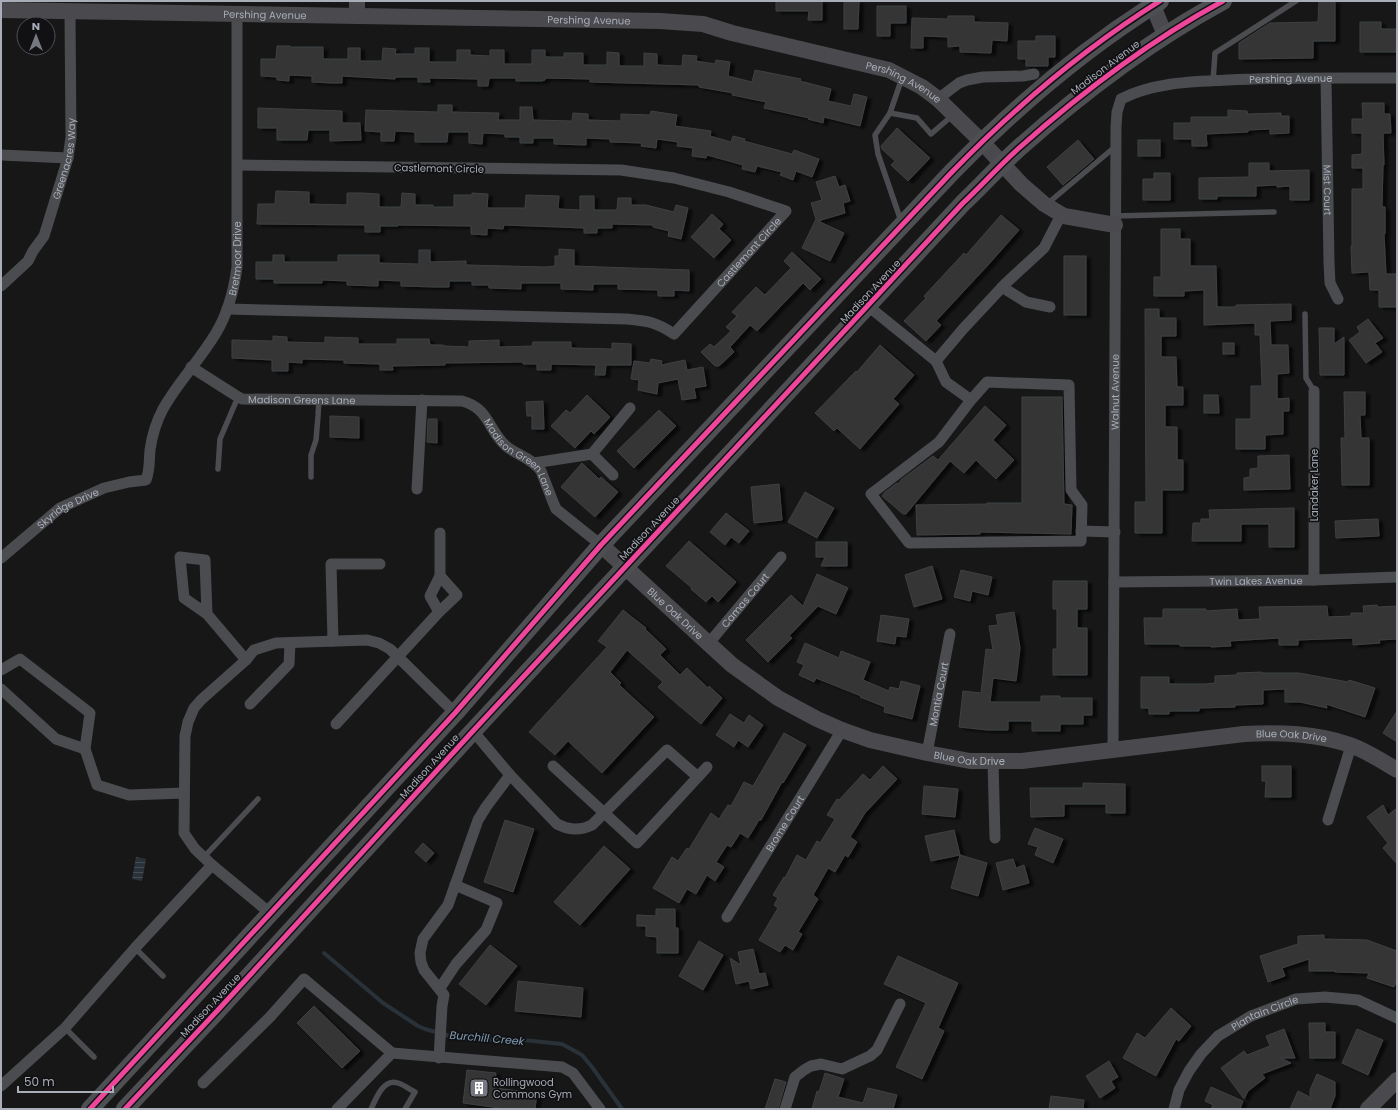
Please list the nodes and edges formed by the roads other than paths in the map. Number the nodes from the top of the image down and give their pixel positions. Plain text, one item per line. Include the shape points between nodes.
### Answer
1 (1223, 1) edge
2 (1296, 1) edge
3 (1154, 3) edge
4 (357, 9) edge
5 (1, 10) edge
6 (70, 12) junction
7 (237, 14) junction
8 (1165, 35) junction
9 (1034, 74) dead end
10 (903, 76) junction
11 (1326, 78) junction
12 (1397, 78) edge
13 (1213, 81) junction
14 (1184, 82) joint
15 (938, 99) junction
16 (890, 113) junction
17 (954, 114) junction
18 (982, 142) junction
19 (1116, 146) junction
20 (1, 155) edge
21 (68, 158) junction
22 (1002, 164) junction
23 (238, 165) junction
24 (1046, 205) junction
25 (1274, 212) dead end
26 (1061, 214) junction
27 (1115, 220) junction
28 (903, 225) junction
29 (1, 286) edge
30 (1002, 287) junction
31 (1338, 299) dead end
32 (868, 306) junction
33 (1050, 308) dead end
34 (227, 309) junction
35 (1305, 314) dead end
36 (936, 361) junction
37 (191, 367) junction
38 (1314, 391) joint
39 (238, 397) junction
40 (319, 399) junction
41 (422, 400) junction
42 (971, 400) junction
43 (630, 408) dead end
44 (592, 454) junction
45 (534, 463) junction
46 (218, 469) dead end
47 (614, 475) dead end
48 (311, 477) dead end
49 (146, 480) joint
50 (417, 489) dead end
51 (1081, 531) junction
52 (1114, 532) junction
53 (440, 533) dead end
54 (602, 546) junction
55 (781, 557) dead end
56 (1, 558) edge
57 (380, 564) dead end
58 (626, 567) junction
59 (440, 576) junction
60 (1397, 577) edge
61 (1314, 580) junction
62 (1114, 582) junction
63 (439, 612) junction
64 (207, 614) junction
65 (950, 634) dead end
66 (333, 641) junction
67 (290, 643) junction
68 (709, 643) junction
69 (398, 657) junction
70 (246, 660) junction
71 (1, 670) edge
72 (1, 689) edge
73 (250, 704) dead end
74 (455, 713) junction
75 (336, 724) dead end
76 (842, 730) junction
77 (473, 731) junction
78 (1351, 746) junction
79 (85, 749) junction
80 (1113, 751) junction
81 (927, 753) junction
82 (993, 762) junction
83 (553, 766) dead end
84 (707, 767) dead end
85 (1397, 770) edge
86 (510, 775) junction
87 (698, 777) junction
88 (184, 793) junction
89 (258, 799) dead end
90 (605, 814) junction
91 (1328, 820) dead end
92 (995, 838) dead end
93 (208, 861) junction
94 (455, 885) junction
95 (270, 913) junction
96 (727, 917) dead end
97 (135, 948) junction
98 (164, 976) dead end
99 (440, 988) junction
100 (900, 1004) dead end
101 (1397, 1018) edge
102 (65, 1028) junction
103 (392, 1053) junction
104 (94, 1057) dead end
105 (439, 1058) junction
106 (1397, 1080) edge
107 (203, 1083) dead end
108 (1, 1086) edge
109 (90, 1109) edge
110 (125, 1109) edge
111 (337, 1109) edge
112 (371, 1109) edge
113 (405, 1109) edge
114 (600, 1109) edge
115 (785, 1109) edge
116 (1174, 1109) edge
117 (1368, 1109) edge

1 - 8 main road, Madison Avenue
2 - 13 lane via 1215,53
3 - 8 street
3 - 18 main road, Madison Avenue via 1059,73
4 - 7 street, Pershing Avenue
4 - 10 street, Pershing Avenue via 703,24 889,70
5 - 6 street, Pershing Avenue
6 - 7 street, Pershing Avenue
6 - 21 street, Greenacres Way via 71,137
7 - 23 street, Bretmoor Drive
8 - 22 main road, Madison Avenue via 1060,112
9 - 15 street via 967,80
10 - 15 street, Pershing Avenue
10 - 16 lane
11 - 12 street, Pershing Avenue
11 - 13 street, Pershing Avenue
11 - 31 street, Mist Court via 1330,283
13 - 14 street, Pershing Avenue
14 - 19 street, Walnut Avenue via 1142,90 1121,99 1117,112
15 - 17 street, Pershing Avenue
16 - 17 lane via 917,118 931,134
16 - 28 lane via 875,134 878,154
17 - 18 street, Pershing Avenue
18 - 22 street, Pershing Avenue
18 - 28 main road, Madison Avenue
19 - 24 lane
19 - 27 street, Walnut Avenue
20 - 21 street
21 - 29 street, Greenacres Way via 44,236 28,261
22 - 24 street, Pershing Avenue via 1030,193
22 - 32 main road, Madison Avenue
23 - 34 street, Bretmoor Drive via 237,267
23 - 34 street, Castlemont Circle via 621,170 688,181 786,211 674,334 660,325 627,319
24 - 26 street, Pershing Avenue
25 - 27 lane
26 - 27 street, Pershing Avenue
26 - 30 street via 1044,248
27 - 52 street, Walnut Avenue
28 - 54 main road, Madison Avenue
30 - 33 street via 1026,302
30 - 36 street
32 - 36 street
32 - 58 main road, Madison Avenue
34 - 37 street, Bretmoor Drive via 216,332
35 - 38 lane via 1306,378
36 - 42 street via 946,382
37 - 39 street, Madison Greens Lane
37 - 49 street, Bretmoor Drive via 163,409 154,429 150,472
38 - 61 street, Landaker Lane
39 - 40 street, Madison Greens Lane
39 - 46 lane via 220,439
40 - 41 street, Madison Greens Lane
40 - 48 lane via 316,440 311,455
41 - 45 street, Madison Green Lane via 471,403 484,415 504,444
41 - 50 street
42 - 51 street via 987,382 1069,385 1071,490 1082,505
42 - 51 street via 939,442 871,494 909,543 1081,541
43 - 44 street
44 - 45 street
44 - 47 street
45 - 54 street, Madison Green Lane via 541,471 556,509
49 - 56 street, Skyridge Drive via 104,488 60,508
51 - 52 street
52 - 62 street, Walnut Avenue
53 - 59 street
54 - 58 street, Blue Oak Drive
54 - 74 main road, Madison Avenue
55 - 68 street, Camas Court
57 - 66 street via 331,564
58 - 68 street, Blue Oak Drive
58 - 77 main road, Madison Avenue
59 - 63 street via 430,596
59 - 63 street via 457,595
60 - 61 street, Twin Lakes Avenue
61 - 62 street, Twin Lakes Avenue
62 - 80 street, Walnut Avenue
63 - 69 street
64 - 64 street via 205,560 180,557 184,598
64 - 70 street
65 - 81 street, Montia Court
66 - 67 street
66 - 69 street via 367,640 390,649
67 - 70 street via 276,643 254,650
67 - 73 street via 288,664
68 - 76 street, Blue Oak Drive via 732,665 773,694 817,720
69 - 74 street
69 - 75 street
70 - 88 street via 194,708 185,736
71 - 79 street via 20,659 90,713
72 - 79 street via 56,739
74 - 95 main road, Madison Avenue
76 - 81 street, Blue Oak Drive via 870,740
76 - 96 street, Brome Court
77 - 86 street
77 - 110 main road, Madison Avenue
78 - 80 street, Blue Oak Drive via 1310,735 1279,732
78 - 85 street, Blue Oak Drive
78 - 91 street
79 - 88 street via 96,785 129,795
80 - 82 street, Blue Oak Drive
81 - 82 street, Blue Oak Drive via 970,761
82 - 92 street
83 - 90 street
84 - 87 street
86 - 90 street via 557,824 566,828 585,829
86 - 94 street via 478,820
87 - 90 street via 667,750
87 - 90 street via 637,844
88 - 93 street via 184,833 195,849
89 - 93 lane
93 - 95 street
93 - 97 street
94 - 99 street via 448,905 423,939 420,953 424,970
94 - 99 street via 496,903 486,930 456,964
95 - 109 main road, Madison Avenue
97 - 98 lane
97 - 102 street
99 - 105 street via 444,995
100 - 115 street via 877,1050 842,1069 821,1064 804,1070 795,1077
101 - 116 street, Plantain Circle via 1358,1000 1325,997 1296,999 1251,1016 1218,1036 1201,1054 1179,1090
102 - 104 lane
102 - 108 street
103 - 105 street
103 - 107 street via 304,979 270,1017
103 - 111 street
105 - 114 street via 562,1067 573,1073
106 - 117 street
112 - 113 lane via 385,1086 395,1082 415,1092

